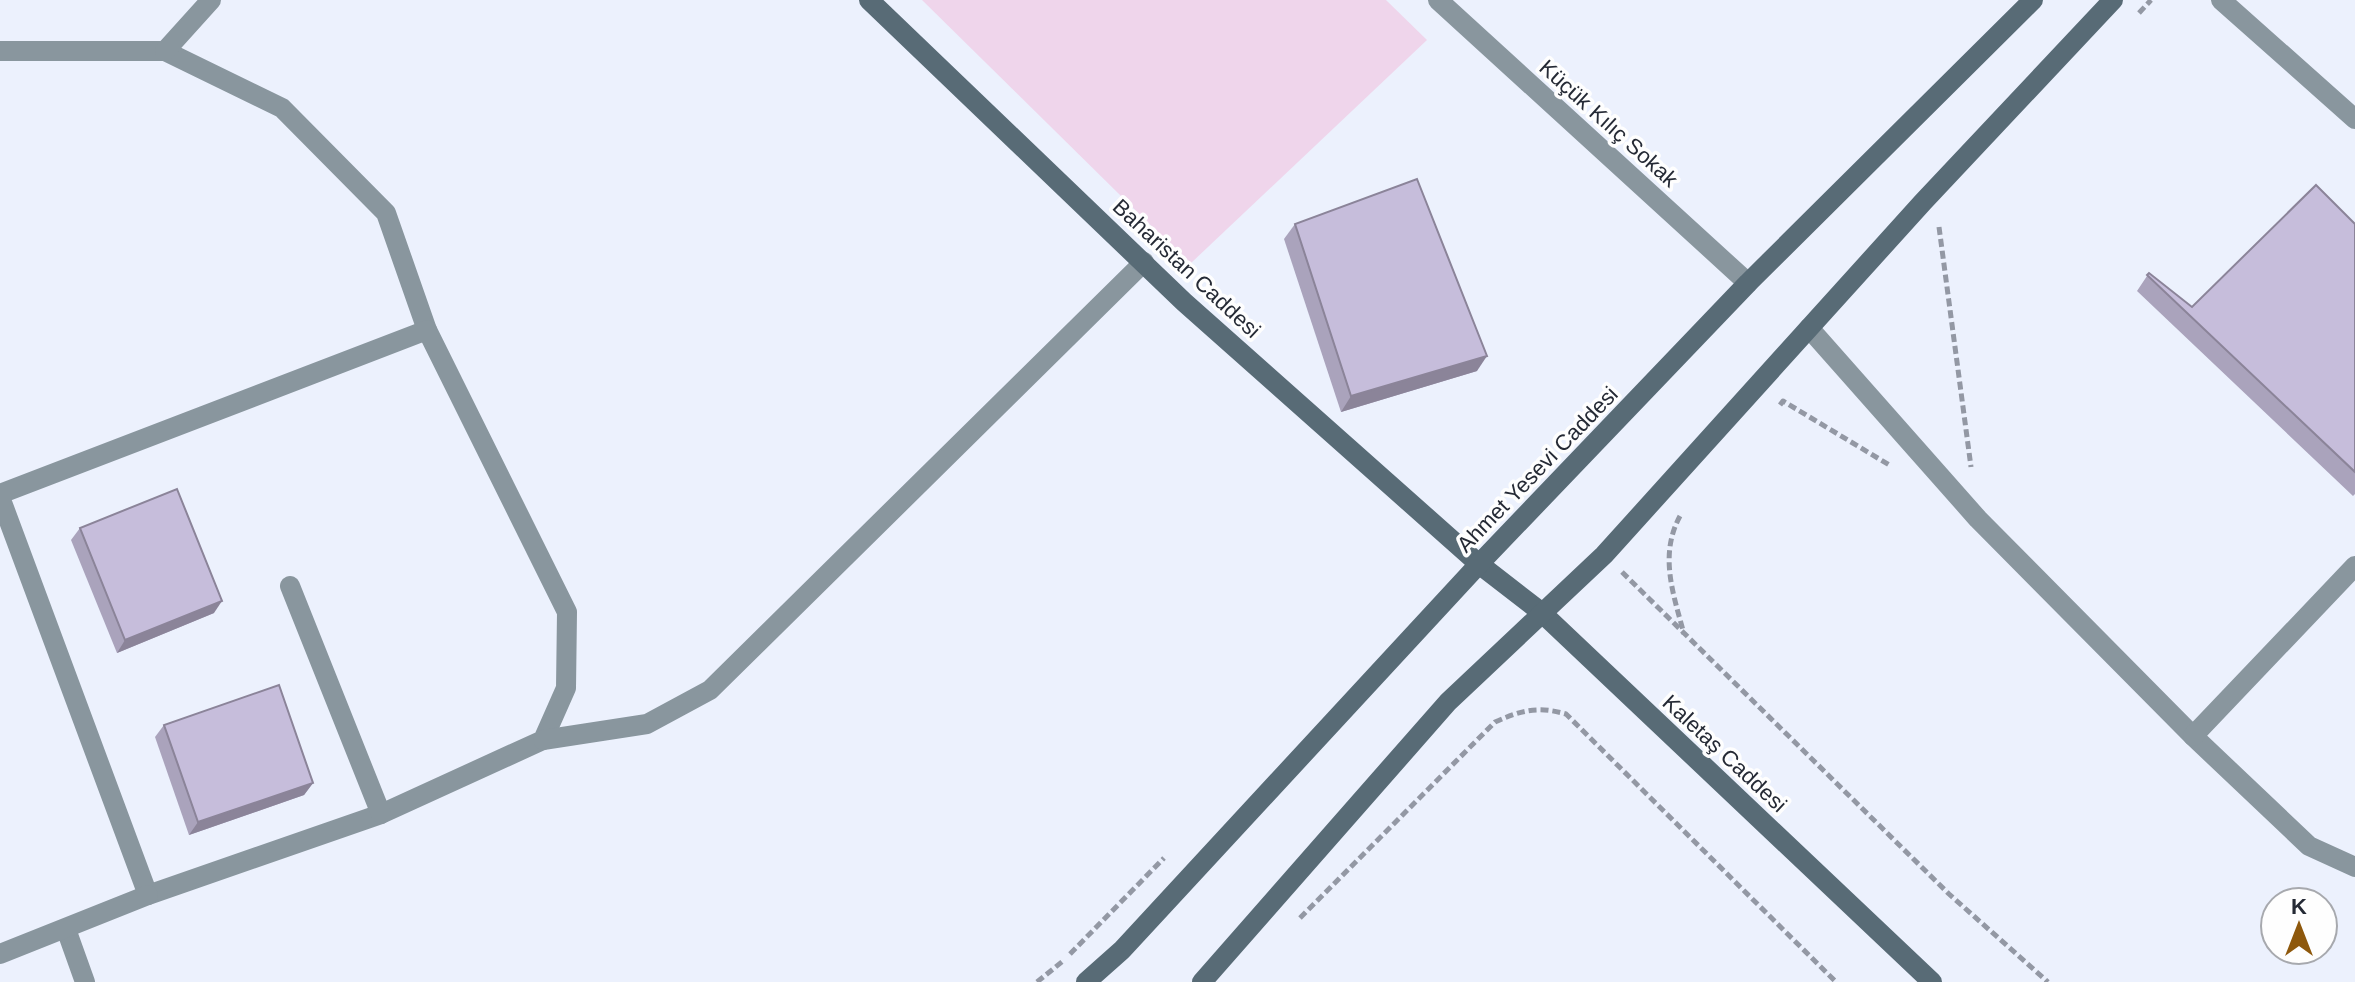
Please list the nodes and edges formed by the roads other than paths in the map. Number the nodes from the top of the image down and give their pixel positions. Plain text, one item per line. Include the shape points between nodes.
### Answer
1 (211, 0) edge
2 (869, 0) edge
3 (1438, 0) edge
4 (2033, 0) edge
5 (2113, 0) edge
6 (2221, 0) edge
7 (0, 51) edge
8 (165, 51) junction
9 (2355, 119) edge
10 (1144, 262) junction
11 (1748, 283) junction
12 (1809, 328) junction
13 (427, 330) junction
14 (0, 495) edge
15 (1479, 564) junction
16 (2355, 566) edge
17 (290, 586) dead end
18 (1541, 612) junction
19 (2193, 736) junction
20 (543, 740) junction
21 (381, 814) junction
22 (2355, 867) edge
23 (148, 895) junction
24 (66, 929) junction
25 (0, 954) edge
26 (85, 982) edge
27 (1086, 982) edge
28 (1202, 982) edge
29 (1932, 982) edge

1 - 8 street
2 - 10 main road, Baharistan Caddesi
3 - 11 street, Küçük Kılıç Sokak
4 - 11 main road, Ahmet Yesevi Caddesi
5 - 12 main road
6 - 9 street
7 - 8 street
8 - 13 street via 282,108 386,213
10 - 15 main road, Baharistan Caddesi
10 - 20 street via 710,690 647,724
11 - 15 main road, Ahmet Yesevi Caddesi
12 - 18 main road via 1604,555
12 - 19 street via 1978,519
13 - 14 street
13 - 20 street via 567,612 566,688
14 - 23 street
15 - 18 main road, Kaletaş Caddesi
15 - 27 main road, Ahmet Yesevi Caddesi via 1122,950
16 - 19 street
17 - 21 street
18 - 28 main road via 1448,702
18 - 29 main road, Kaletaş Caddesi
19 - 22 street via 2309,846
20 - 21 street
21 - 23 street
23 - 24 street
24 - 25 street
24 - 26 street

